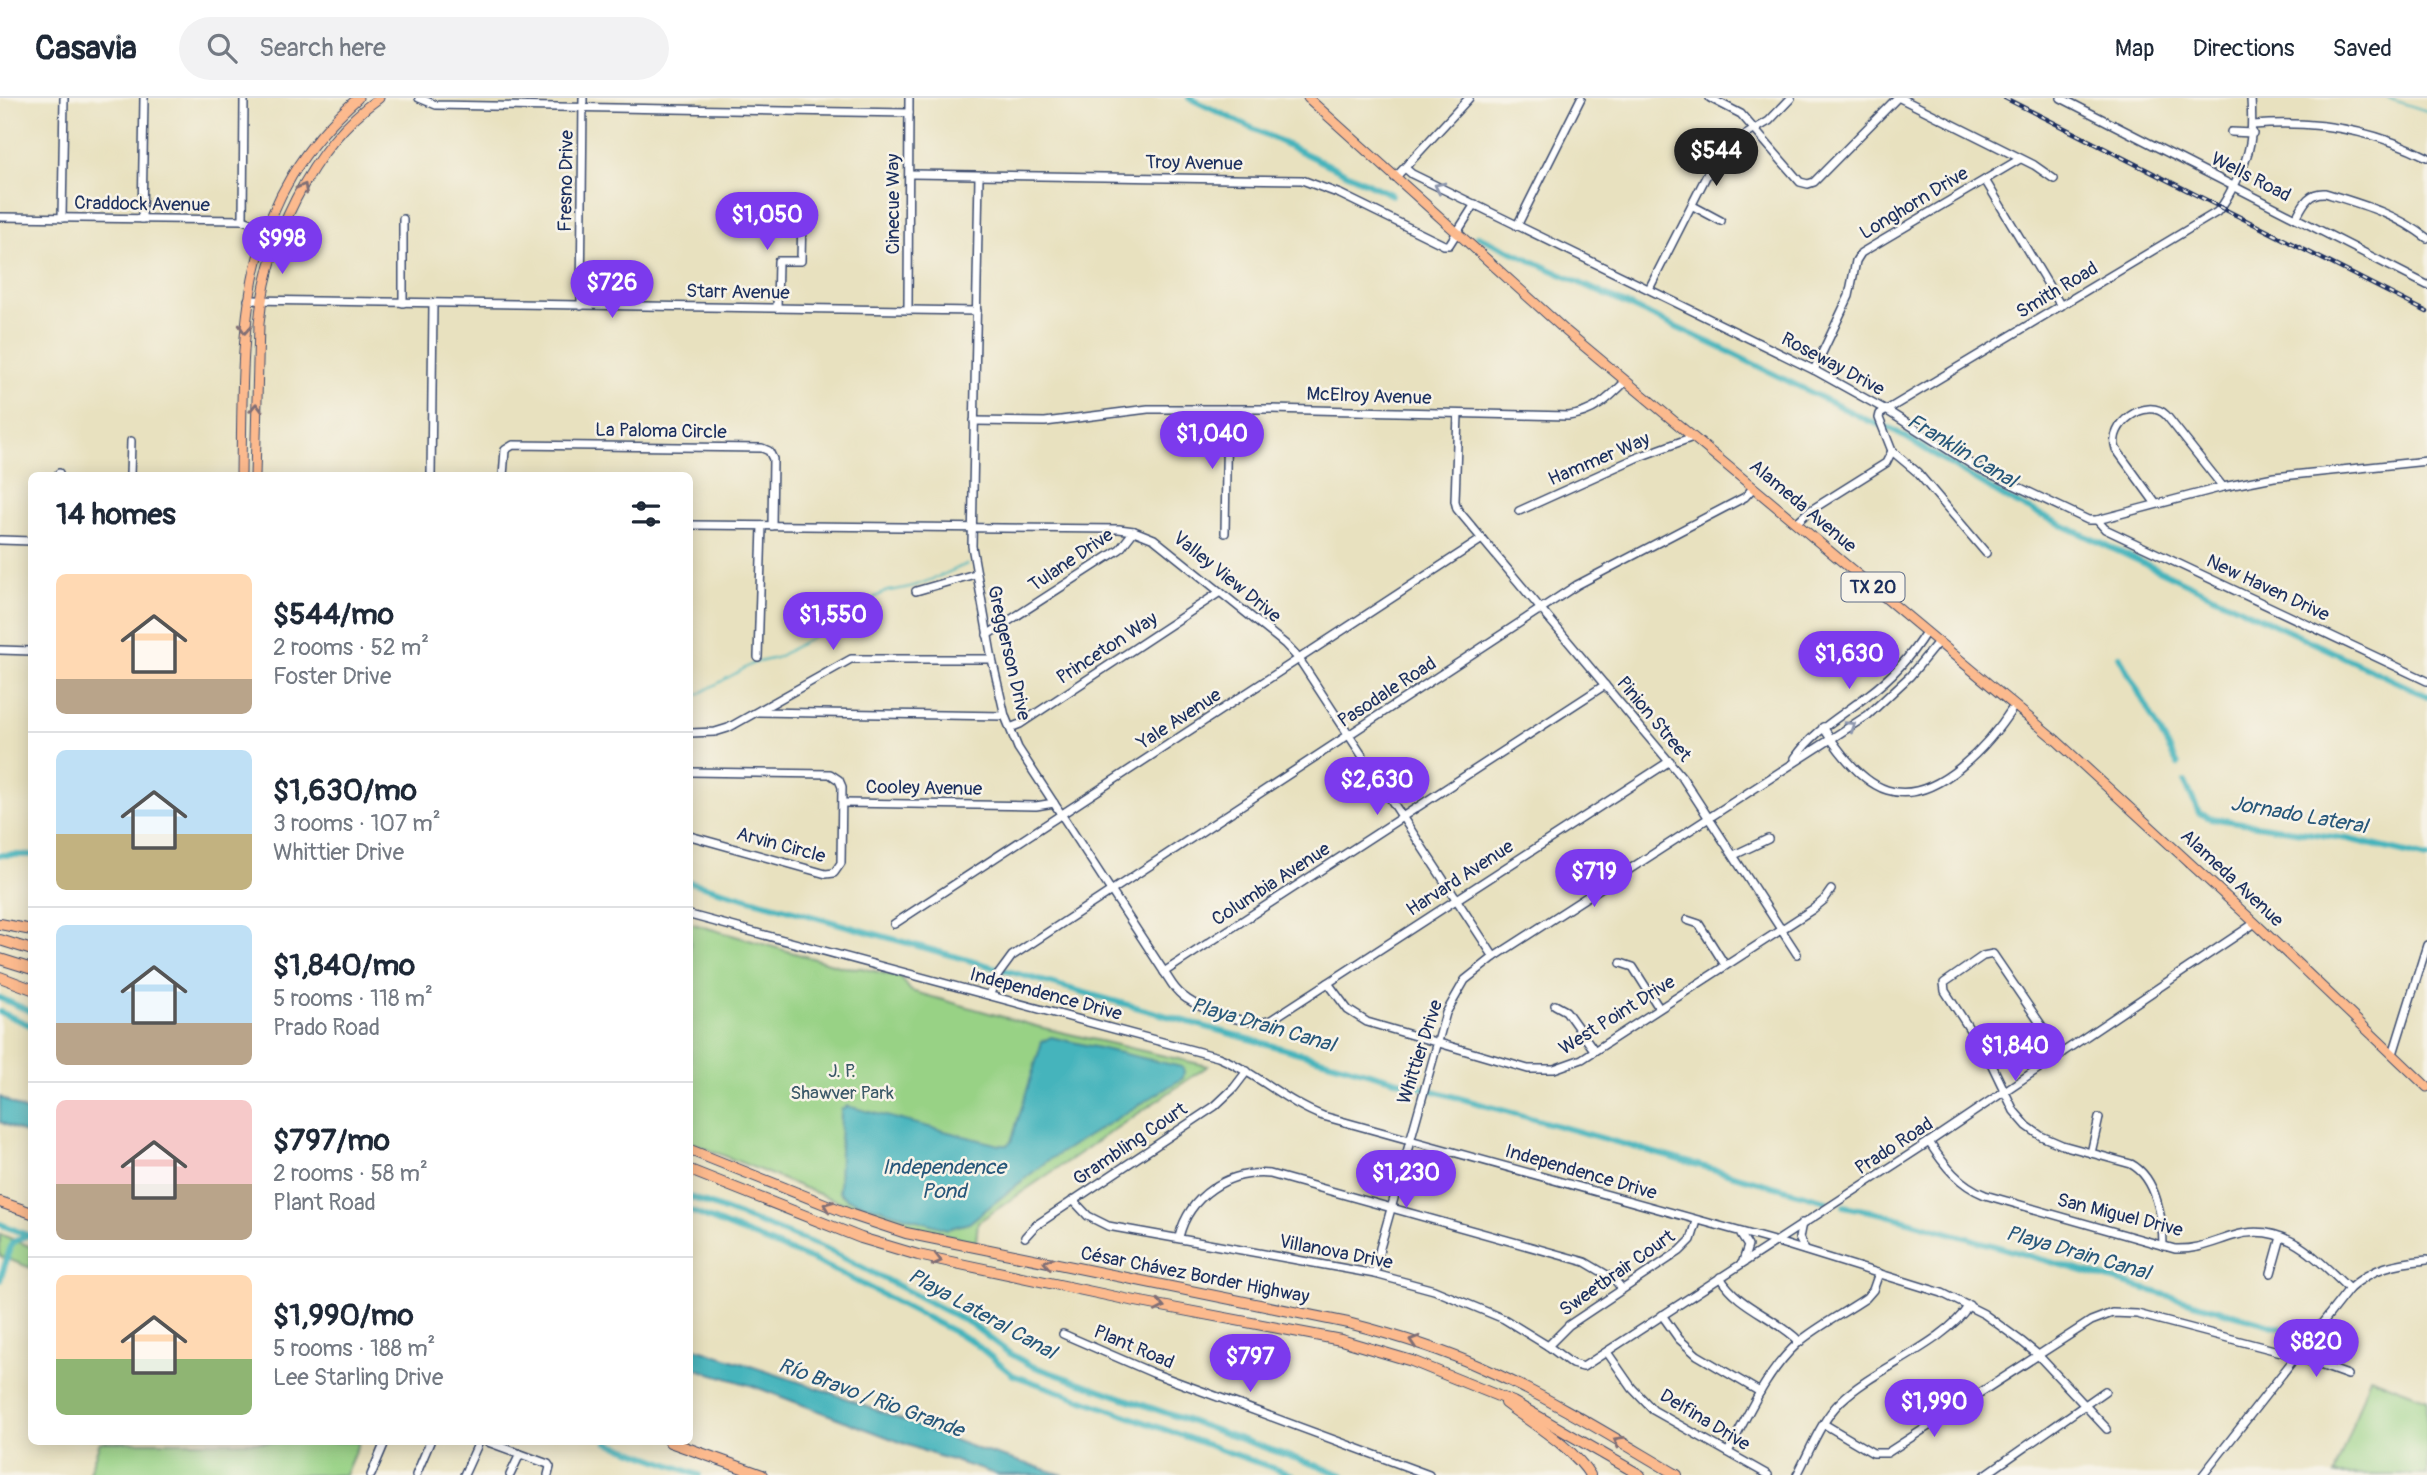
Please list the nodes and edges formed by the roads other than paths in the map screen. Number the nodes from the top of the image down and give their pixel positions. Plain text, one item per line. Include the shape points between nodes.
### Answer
1 (64, 98) edge
2 (144, 98) edge
3 (244, 98) edge
4 (358, 98) edge
5 (379, 98) edge
6 (419, 98) edge
7 (583, 98) edge
8 (909, 98) edge
9 (1308, 98) edge
10 (1469, 98) edge
11 (1581, 98) edge
12 (1710, 98) edge
13 (1791, 98) edge
14 (1899, 98) edge
15 (2061, 98) edge
16 (2251, 98) edge
17 (583, 108) junction
18 (909, 113) junction
19 (2253, 129) junction
20 (1755, 130) junction
21 (2231, 132) dead end
22 (2427, 157) edge
23 (2020, 159) junction
24 (1405, 168) junction
25 (909, 174) junction
26 (979, 176) junction
27 (1395, 178) junction
28 (1985, 180) junction
29 (2054, 180) dead end
30 (2233, 186) junction
31 (1475, 204) junction
32 (1693, 206) junction
33 (802, 213) dead end
34 (0, 217) edge
35 (62, 218) junction
36 (2296, 218) junction
37 (142, 219) junction
38 (403, 219) dead end
39 (243, 220) junction
40 (1721, 221) dead end
41 (1517, 226) junction
42 (267, 228) junction
43 (281, 233) junction
44 (1457, 233) junction
45 (2427, 238) edge
46 (2427, 285) edge
47 (1649, 289) junction
48 (248, 300) junction
49 (261, 301) junction
50 (403, 303) junction
51 (433, 303) junction
52 (582, 306) junction
53 (2061, 306) junction
54 (777, 308) junction
55 (908, 310) junction
56 (977, 311) junction
57 (1814, 370) junction
58 (1626, 381) junction
59 (1227, 409) junction
60 (1886, 410) junction
61 (1458, 414) junction
62 (974, 421) junction
63 (1693, 437) junction
64 (131, 441) dead end
65 (1892, 451) junction
66 (2427, 461) edge
67 (130, 472) edge
68 (241, 472) edge
69 (255, 472) edge
70 (431, 472) edge
71 (503, 472) edge
72 (2223, 487) junction
73 (1753, 488) junction
74 (2156, 504) junction
75 (1519, 511) dead end
76 (2097, 520) junction
77 (1796, 523) junction
78 (693, 525) edge
79 (762, 526) junction
80 (772, 526) junction
81 (971, 528) junction
82 (1134, 531) junction
83 (1225, 533) dead end
84 (1482, 539) junction
85 (0, 540) edge
86 (28, 541) edge
87 (1986, 553) dead end
88 (975, 573) junction
89 (916, 592) dead end
90 (1220, 592) junction
91 (1542, 609) junction
92 (1926, 632) junction
93 (987, 635) junction
94 (1938, 642) junction
95 (0, 650) edge
96 (28, 651) edge
97 (758, 657) dead end
98 (992, 659) junction
99 (1299, 659) junction
100 (2427, 681) edge
101 (1605, 685) junction
102 (2014, 706) junction
103 (756, 712) junction
104 (1005, 716) junction
105 (1823, 727) junction
106 (1010, 728) junction
107 (693, 733) edge
108 (1349, 735) junction
109 (1830, 739) junction
110 (1670, 761) junction
111 (1793, 762) junction
112 (693, 772) edge
113 (843, 803) junction
114 (1054, 803) junction
115 (1062, 815) junction
116 (1403, 817) junction
117 (1709, 817) junction
118 (693, 837) edge
119 (1768, 839) dead end
120 (1734, 855) junction
121 (1831, 890) dead end
122 (1111, 891) junction
123 (1457, 899) junction
124 (693, 916) edge
125 (1687, 920) dead end
126 (2255, 923) junction
127 (0, 924) edge
128 (894, 925) dead end
129 (1781, 928) junction
130 (28, 929) edge
131 (0, 940) edge
132 (2427, 945) edge
133 (28, 949) edge
134 (1797, 954) dead end
135 (1494, 957) junction
136 (0, 958) edge
137 (1620, 963) dead end
138 (1725, 965) junction
139 (28, 968) edge
140 (1164, 972) junction
141 (0, 977) edge
142 (1328, 983) junction
143 (28, 988) edge
144 (990, 994) junction
145 (1555, 1005) dead end
146 (1659, 1008) junction
147 (1267, 1022) joint
148 (1437, 1042) junction
149 (1594, 1051) junction
150 (2061, 1054) junction
151 (2393, 1054) junction
152 (1247, 1071) junction
153 (2427, 1087) edge
154 (2004, 1092) junction
155 (2099, 1118) dead end
156 (1409, 1140) junction
157 (1929, 1142) junction
158 (693, 1151) edge
159 (2091, 1153) junction
160 (693, 1171) edge
161 (1073, 1200) junction
162 (0, 1202) edge
163 (1392, 1206) junction
164 (28, 1212) edge
165 (1697, 1221) junction
166 (1802, 1223) junction
167 (1737, 1232) junction
168 (1025, 1237) dead end
169 (1179, 1237) junction
170 (2281, 1237) junction
171 (1774, 1241) junction
172 (2163, 1246) junction
173 (1806, 1251) junction
174 (2427, 1260) edge
175 (1742, 1263) junction
176 (2271, 1272) dead end
177 (1879, 1273) junction
178 (1375, 1274) junction
179 (1720, 1277) junction
180 (1622, 1289) junction
181 (2349, 1289) junction
182 (1969, 1305) junction
183 (1662, 1315) junction
184 (1063, 1334) dead end
185 (1800, 1342) junction
186 (1548, 1346) junction
187 (1607, 1352) junction
188 (2037, 1354) junction
189 (2294, 1357) junction
190 (1583, 1367) joint
191 (2348, 1375) dead end
192 (1474, 1385) junction
193 (1760, 1391) junction
194 (2105, 1391) dead end
195 (2086, 1406) junction
196 (1824, 1424) junction
197 (2107, 1429) dead end
198 (384, 1445) edge
199 (429, 1445) edge
200 (478, 1445) edge
201 (496, 1445) edge
202 (678, 1445) edge
203 (1728, 1452) junction
204 (520, 1454) junction
205 (549, 1471) edge
206 (371, 1475) edge
207 (416, 1475) edge
208 (464, 1475) edge
209 (510, 1475) edge
210 (762, 1475) edge
211 (1429, 1475) edge
212 (1590, 1475) edge
213 (1640, 1475) edge
214 (1677, 1475) edge
215 (1768, 1475) edge
216 (1797, 1475) edge
217 (1985, 1475) edge
218 (2203, 1475) edge

1 - 35 street
2 - 37 street
3 - 39 street
4 - 42 main road via 298,164
43 -> 5 main road via 323,156 348,125
6 - 17 street via 436,105
7 - 17 street, Fresno Drive
8 - 18 street, Cinecue Way
9 - 27 main road, Alameda Avenue / TX 20
10 - 24 street
11 - 41 street
12 - 20 street via 1736,110
13 - 20 street
14 - 20 street via 1808,184 1800,182
14 - 23 street
15 - 30 street, Wells Road
16 - 19 street
17 - 18 street
17 - 52 street, Fresno Drive
18 - 25 street, Cinecue Way
19 - 21 street
19 - 22 street via 2297,124 2348,129
19 - 30 street, Smith Road via 2248,157
20 - 32 street via 1721,150
23 - 28 street, Longhorn Drive
23 - 29 street
24 - 27 street
31 -> 24 street, Roseway Drive
25 - 26 street, Troy Avenue
25 - 55 street, Cinecue Way
26 - 44 street, Troy Avenue via 1302,180 1444,245
26 - 56 street, Greggerson Drive
27 - 44 main road, Alameda Avenue / TX 20
28 - 53 street
28 - 57 street, Longhorn Drive via 1861,253 1849,296
30 - 36 street, Wells Road
30 - 53 street, Smith Road via 2217,212
31 - 41 street, Roseway Drive
31 - 44 street
32 - 40 street
32 - 47 street
33 - 54 street via 801,261 778,261
34 - 35 street, Craddock Avenue
35 - 37 street, Craddock Avenue
36 - 45 street via 2309,197 2325,193 2398,218
36 - 46 street, Wells Road
37 - 39 street, Craddock Avenue
38 - 50 street
39 - 42 street, Craddock Avenue
41 - 47 street, Roseway Drive
42 - 43 street, Craddock Avenue
42 - 48 main road
43 - 49 main road
44 - 58 main road, Alameda Avenue / TX 20
47 - 57 street, Roseway Drive
48 - 49 street, Starr Avenue
48 -> 68 main road
49 - 50 street, Starr Avenue
69 -> 49 main road
50 - 51 street, Starr Avenue
51 - 52 street, Starr Avenue
51 - 70 street
52 - 54 street, Starr Avenue
53 - 60 street, Smith Road
54 - 55 street, Starr Avenue
55 - 56 street, Starr Avenue
56 - 62 street, Greggerson Drive
57 - 60 street, Roseway Drive
58 - 61 street, McElroy Avenue via 1603,404 1577,415
58 - 63 main road, Alameda Avenue / TX 20
59 - 61 street, McElroy Avenue
59 - 62 street, McElroy Avenue via 1148,409 1045,422
59 - 83 street
60 - 65 street via 1880,421
60 - 76 street, Roseway Drive via 1982,470 2088,520
61 - 84 street, Pinion Street via 1455,501
62 - 81 street, Greggerson Drive
63 - 73 main road, Alameda Avenue / TX 20
63 - 75 street, Hammer Way
64 - 67 street
65 - 77 street via 1886,463
65 - 87 street via 1917,472
66 - 72 street via 2301,473
71 - 80 street, La Paloma Circle via 503,454 513,444 762,448 773,459
72 - 74 street
72 - 74 street via 2166,415 2149,407 2120,426 2114,439 2116,449
73 - 77 main road, Alameda Avenue / TX 20
73 - 91 street, Pasodale Road via 1745,497 1577,585
74 - 76 street
76 - 100 street, New Haven Drive via 2105,529
77 - 92 main road, Alameda Avenue / TX 20
78 - 79 street, Valley View Drive
79 - 80 street, Valley View Drive
79 - 97 street
80 - 81 street, Valley View Drive
81 - 82 street, Valley View Drive
81 - 88 street, Greggerson Drive
82 - 90 street, Valley View Drive via 1163,545
82 - 93 street, Tulane Drive via 1120,549
84 - 91 street, Pinion Street
84 - 99 street, Yale Avenue
85 - 86 street
88 - 89 street
88 - 93 street, Greggerson Drive
90 - 99 street, Valley View Drive
90 - 106 street, Princeton Way
91 - 101 street, Pinion Street
91 - 108 street, Pasodale Road
92 - 94 main road, Alameda Avenue / TX 20
92 - 105 street, Whittier Drive via 1885,681
93 - 98 street, Greggerson Drive
94 - 102 main road, Alameda Avenue / TX 20
109 -> 94 street, Whittier Drive via 1891,695
95 - 96 street
98 - 103 street via 851,659
98 - 104 street, Greggerson Drive
99 - 108 street, Valley View Drive
99 - 115 street, Yale Avenue
101 - 110 street, Pinion Street
101 - 116 street, Columbia Avenue
102 - 109 street via 1977,754 1930,786 1910,792 1888,790 1872,781
102 - 126 main road, Alameda Avenue / TX 20
103 - 104 street
103 - 107 street via 721,730
104 - 106 street, Greggerson Drive
105 - 109 street
105 - 111 street, Whittier Drive
106 - 114 street, Greggerson Drive
108 - 116 street, Valley View Drive
108 - 122 street, Pasodale Road
109 - 111 street, Whittier Drive
110 - 117 street, Pinion Street
110 - 123 street, Harvard Avenue
111 - 117 street, Whittier Drive
112 - 113 street, Cooley Avenue via 830,774 841,782
113 - 114 street, Cooley Avenue
113 - 118 street, Arvin Circle via 841,863 830,874
114 - 115 street, Greggerson Drive
115 - 122 street, Greggerson Drive
115 - 128 street, Yale Avenue
116 - 123 street, Valley View Drive
116 - 140 street, Columbia Avenue
117 - 120 street, Pinion Street
117 - 135 street, Whittier Drive
119 - 120 street
120 - 129 street, Pinion Street
121 - 129 street, West Point Drive via 1825,900
122 - 140 street, Greggerson Drive
122 - 144 street, Pasodale Road via 1012,956
123 - 135 street, Valley View Drive
123 - 142 street, Harvard Avenue
124 - 144 street, Independence Drive
125 - 138 street via 1699,924
126 - 150 street, Prado Road
126 - 151 main road, Alameda Avenue / TX 20
127 - 130 highway
129 - 134 street, Pinion Street
129 - 138 street, West Point Drive
131 - 133 highway
132 - 151 street
135 - 148 street, Whittier Drive via 1465,980 1452,999
136 - 139 highway
137 - 146 street via 1633,967
138 - 146 street, West Point Drive
140 - 147 street, Greggerson Drive via 1195,1004 1253,1023
141 - 143 highway
142 - 147 street, Harvard Avenue
142 - 148 street, West Point Drive via 1348,1010 1367,1022
144 - 152 street, Independence Drive via 1218,1057
145 - 149 street via 1566,1011
146 - 149 street, West Point Drive
148 - 149 street, West Point Drive via 1541,1070 1570,1065
148 - 156 street, Whittier Drive
150 - 154 street, Prado Road
150 - 154 street via 1996,955 1983,956 1944,983 1945,991 1990,1061
151 - 153 main road, Alameda Avenue / TX 20
152 - 156 street, Independence Drive via 1309,1111
152 - 161 street, Grambling Court via 1215,1106
154 - 157 street, Prado Road
154 - 159 street via 2020,1118 2041,1136
155 - 159 street
156 - 163 street, Whittier Drive
156 - 165 street, Independence Drive
157 - 166 street, Prado Road
157 - 172 street, San Miguel Drive via 1948,1169 1976,1192
214 -> 158 highway, César Chávez Border Highway via 1538,1395 1408,1339 1348,1322 906,1233
159 - 172 street via 2139,1169 2161,1213
160 -> 192 highway, César Chávez Border Highway via 862,1238 918,1255 1341,1340
161 - 168 street, Grambling Court
161 - 169 street, Villanova Drive via 1088,1216 1108,1226
162 - 164 highway
163 - 169 street via 1270,1174 1244,1174 1205,1194 1189,1212
163 - 178 street, Whittier Drive
163 - 180 street via 1586,1262
165 - 167 street, Independence Drive
165 - 180 street, Sweetbrair Court via 1680,1251
166 - 171 street, Prado Road
166 - 173 street via 1799,1238
167 - 171 street, Independence Drive
167 - 175 street via 1748,1246
169 - 178 street, Villanova Drive
170 - 172 street, San Miguel Drive via 2244,1233 2192,1249
170 - 176 street
170 - 181 street, San Miguel Drive via 2300,1244
171 - 173 street, Independence Drive
171 - 175 street, Prado Road
173 - 177 street, Independence Drive
174 - 181 street via 2374,1270
175 - 179 street, Prado Road
177 - 182 street, Independence Drive
177 - 185 street via 1866,1298
178 - 186 street, Villanova Drive via 1469,1303
179 - 183 street, Prado Road
179 - 185 street via 1729,1290
180 - 186 street, Sweetbrair Court via 1569,1325
181 - 189 street
182 - 188 street, Independence Drive
182 - 196 street via 1951,1326 1846,1396
183 - 187 street, Prado Road
183 - 193 street via 1688,1348
184 - 211 street, Plant Road via 1153,1373
185 - 193 street
186 - 190 street, Villanova Drive
187 - 190 street, Prado Road
187 - 203 street, Delfina Drive via 1653,1410
188 - 189 street via 2091,1321 2124,1312
188 - 195 street, Independence Drive
188 - 196 street via 1883,1454 1873,1453
189 - 191 street
189 - 218 street
192 - 212 highway via 1562,1446
192 - 213 highway, César Chávez Border Highway via 1521,1406
193 - 203 street
194 - 195 street
195 - 197 street, Independence Drive
195 - 217 street
196 - 216 street
198 - 206 street
199 - 207 street
200 - 208 street
201 - 204 street
202 - 210 highway
203 - 215 street, Delfina Drive
204 - 205 street via 548,1464
204 - 209 street

